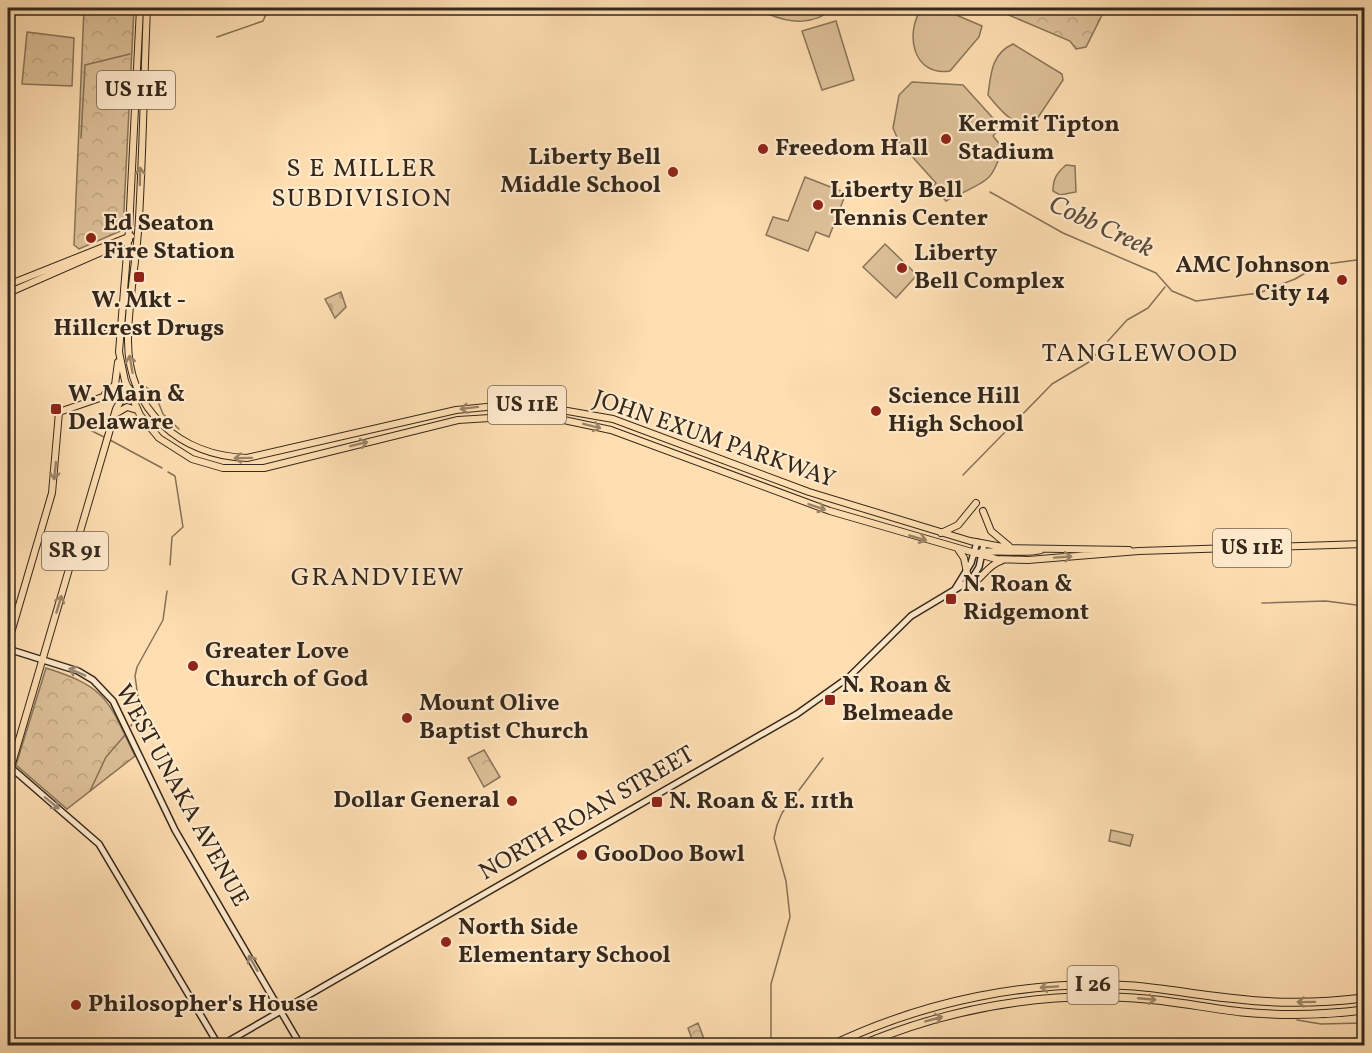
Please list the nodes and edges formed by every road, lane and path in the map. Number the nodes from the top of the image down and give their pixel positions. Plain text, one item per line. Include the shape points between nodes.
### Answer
1 (140, 8) edge
2 (147, 8) edge
3 (137, 235) junction
4 (129, 238) junction
5 (8, 285) edge
6 (8, 293) edge
7 (104, 327) dead end
8 (120, 336) junction
9 (119, 352) junction
10 (135, 385) junction
11 (128, 388) junction
12 (111, 394) junction
13 (97, 399) junction
14 (119, 401) junction
15 (137, 410) junction
16 (115, 414) junction
17 (976, 503) dead end
18 (984, 512) dead end
19 (896, 519) junction
20 (892, 530) junction
21 (941, 533) junction
22 (977, 542) junction
23 (1365, 544) edge
24 (1012, 547) junction
25 (957, 548) junction
26 (1051, 548) junction
27 (981, 551) junction
28 (1139, 551) junction
29 (1004, 560) junction
30 (967, 573) junction
31 (964, 586) junction
32 (954, 590) junction
33 (8, 643) edge
34 (8, 650) edge
35 (42, 660) junction
36 (9, 767) edge
37 (8, 777) edge
38 (1365, 998) edge
39 (1365, 1010) edge
40 (280, 1011) junction
41 (220, 1046) edge
42 (302, 1046) edge
43 (830, 1046) edge
44 (859, 1046) edge

1 - 4 main road, US 11E
3 -> 2 main road, US 11E
3 - 4 main road
10 -> 3 main road, JOHN EXUM PARKWAY / US 11E via 128,344
4 - 5 main road
4 - 6 main road
4 - 8 main road, US 11E
7 - 8 main road via 113,327
8 - 9 main road, JOHN EXUM PARKWAY / US 11E
9 - 11 main road, JOHN EXUM PARKWAY / US 11E
9 - 13 main road via 115,385
10 - 11 main road
19 -> 10 main road, JOHN EXUM PARKWAY / US 11E via 809,492 614,419 539,406 456,410 263,456 219,456 171,435 150,413
11 - 12 main road, SR 91
11 - 14 main road, SR 91
11 - 15 main road, JOHN EXUM PARKWAY / US 11E
12 - 13 main road, SR 91
12 - 14 main road via 117,395
13 -> 33 main road, SR 91 via 59,412 52,493
14 - 16 main road, SR 91
15 - 16 main road via 125,407
15 -> 20 main road, JOHN EXUM PARKWAY / US 11E via 173,449 207,464 234,469 264,468 458,420 513,416 559,419 631,436 798,500
35 -> 16 main road, SR 91
17 - 21 main road via 958,525
18 - 24 main road via 991,531
19 - 20 main road
19 - 21 main road, JOHN EXUM PARKWAY / US 11E
20 -> 25 main road, JOHN EXUM PARKWAY / US 11E
21 - 22 main road, JOHN EXUM PARKWAY / US 11E
22 - 27 main road, JOHN EXUM PARKWAY / US 11E
22 - 27 main road, NORTH ROAN STREET
23 - 28 main road, US 11E
24 - 26 main road, US 11E
24 - 27 main road, US 11E
25 - 27 main road, JOHN EXUM PARKWAY / US 11E
25 - 30 main road
26 - 27 main road via 1018,554
26 - 28 main road, US 11E
27 - 29 main road, US 11E
27 - 30 main road, NORTH ROAN STREET
27 - 31 main road, NORTH ROAN STREET via 976,573
29 -> 28 main road, US 11E
29 - 31 main road via 994,563 975,584
30 - 32 main road, NORTH ROAN STREET
31 - 32 main road, NORTH ROAN STREET
32 - 40 main road, NORTH ROAN STREET via 911,616 849,677 797,714
34 - 35 main road, WEST UNAKA AVENUE
35 - 36 main road, SR 91
40 -> 35 main road, WEST UNAKA AVENUE via 175,830 113,702 93,680 78,671
36 - 37 main road, SR 91
36 -> 41 main road via 99,844
38 -> 43 highway, I 26 via 1262,1002 1132,986 1051,987 948,1003 894,1019
44 -> 39 highway, I 26 via 930,1020 982,1007 1040,999 1135,998 1264,1014
40 - 41 main road, NORTH ROAN STREET
40 - 42 main road, WEST UNAKA AVENUE

